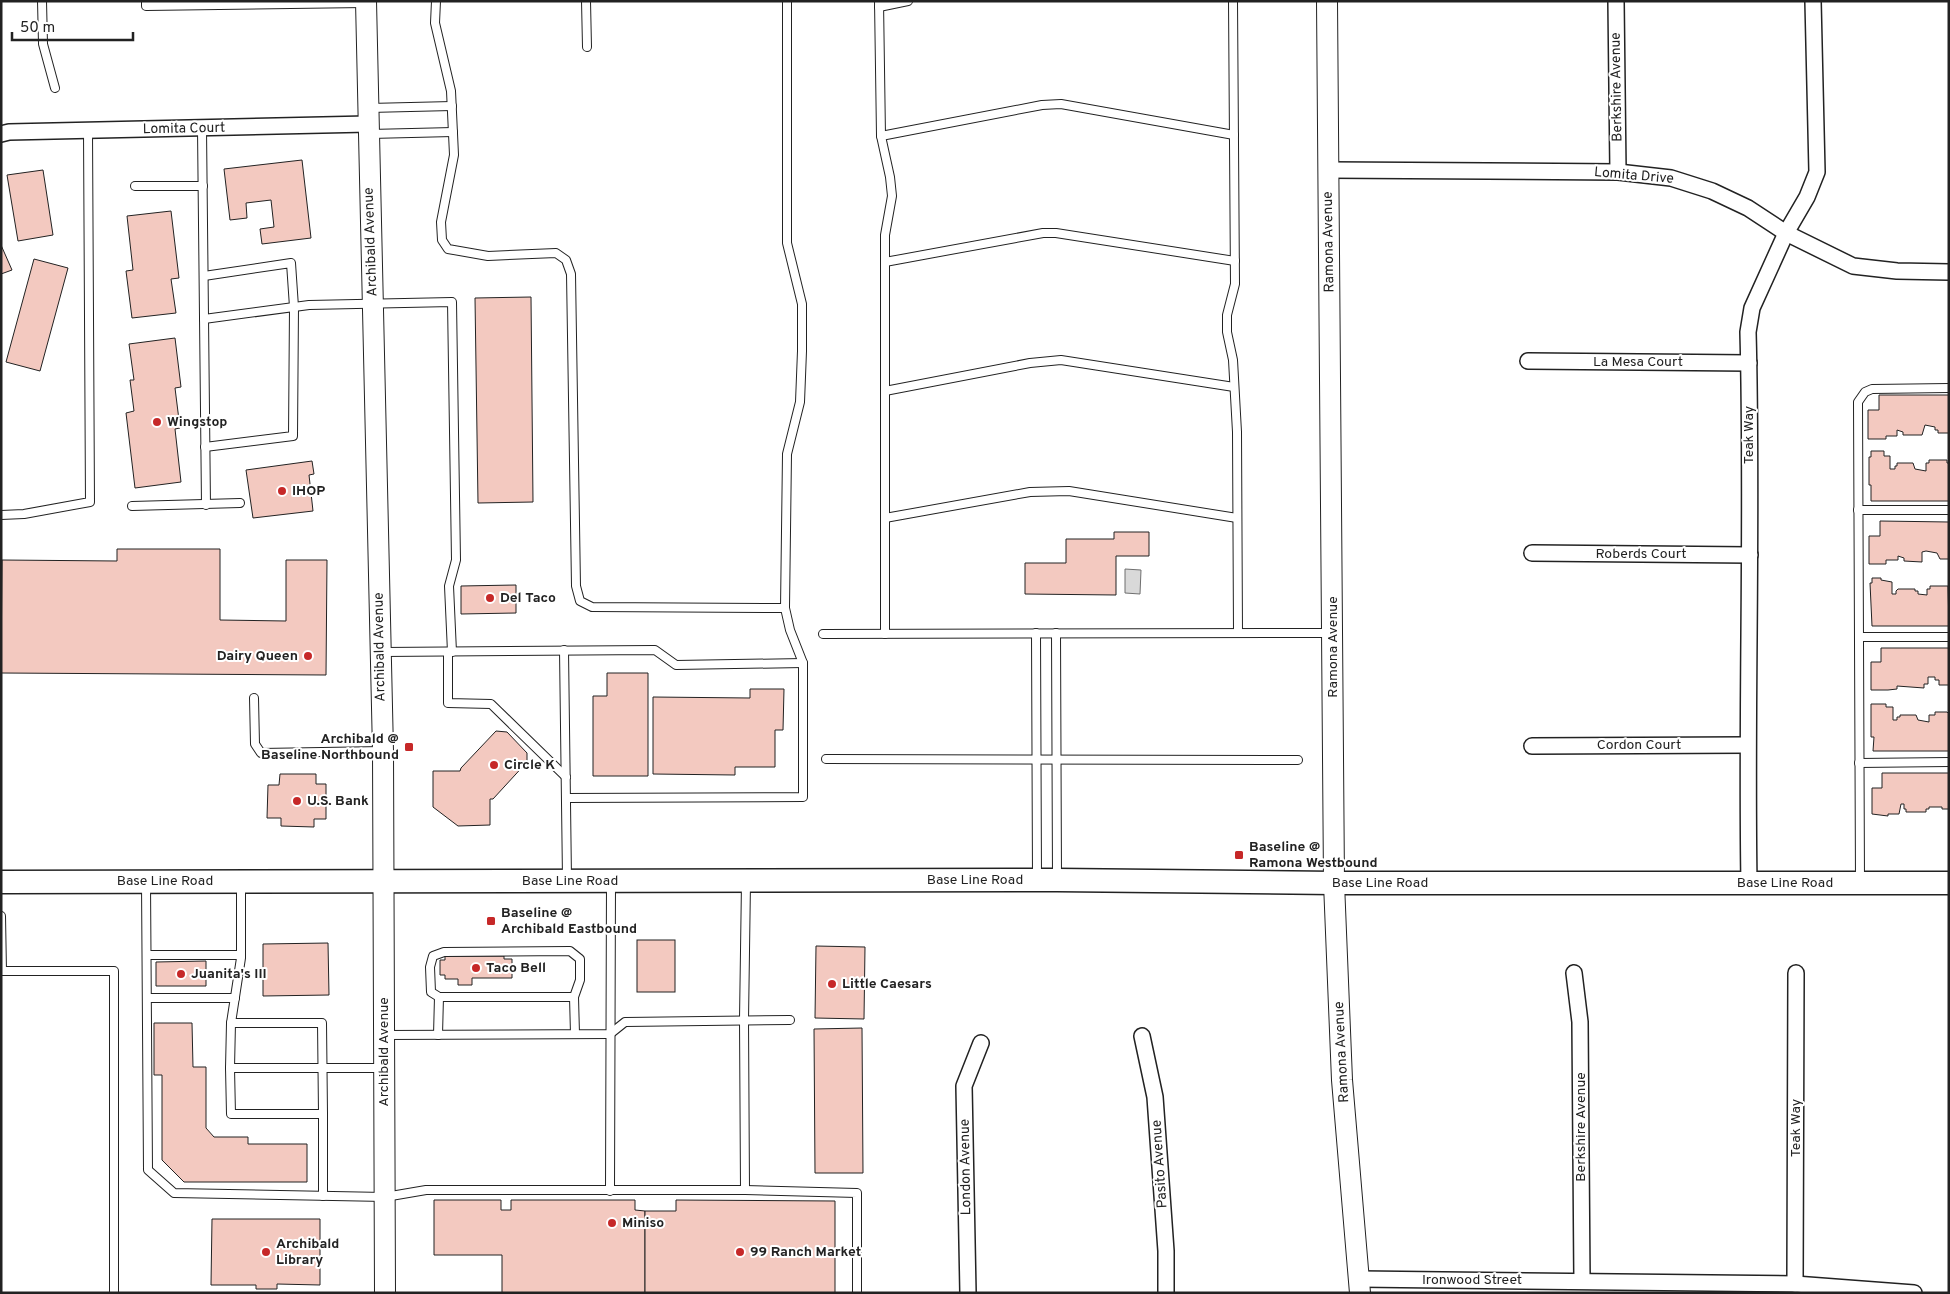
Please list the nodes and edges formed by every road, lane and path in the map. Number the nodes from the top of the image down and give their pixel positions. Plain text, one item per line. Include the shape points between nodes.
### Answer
1 (42, 1) edge
2 (146, 1) edge
3 (436, 1) edge
4 (586, 1) edge
5 (788, 1) edge
6 (908, 1) edge
7 (1234, 1) edge
8 (1327, 1) edge
9 (1616, 1) edge
10 (1814, 1) edge
11 (366, 2) edge
12 (299, 3) edge
13 (879, 4) edge
14 (587, 47) dead end
15 (55, 88) dead end
16 (452, 106) junction
17 (368, 122) junction
18 (202, 129) junction
19 (88, 131) junction
20 (453, 132) junction
21 (1, 134) edge
22 (1234, 135) junction
23 (881, 136) junction
24 (1328, 170) junction
25 (1618, 172) junction
26 (135, 186) dead end
27 (202, 186) junction
28 (1786, 233) junction
29 (1235, 261) junction
30 (885, 262) junction
31 (1949, 272) edge
32 (204, 276) junction
33 (373, 302) junction
34 (294, 307) junction
35 (204, 320) junction
36 (1528, 361) dead end
37 (1749, 363) junction
38 (1234, 386) junction
39 (1949, 388) edge
40 (885, 391) junction
41 (206, 447) junction
42 (240, 504) dead end
43 (206, 505) junction
44 (132, 506) dead end
45 (1858, 510) junction
46 (1949, 510) edge
47 (1, 515) edge
48 (885, 518) junction
49 (1237, 518) junction
50 (1532, 553) dead end
51 (1750, 555) junction
52 (785, 608) junction
53 (1036, 633) junction
54 (1056, 633) junction
55 (1238, 633) junction
56 (1333, 633) junction
57 (823, 634) dead end
58 (885, 634) junction
59 (1859, 637) junction
60 (1949, 637) edge
61 (564, 650) junction
62 (381, 652) junction
63 (450, 652) junction
64 (803, 663) junction
65 (254, 698) dead end
66 (1747, 745) junction
67 (1532, 746) dead end
68 (383, 751) junction
69 (826, 759) dead end
70 (1036, 760) junction
71 (1057, 760) junction
72 (1298, 760) dead end
73 (1949, 762) edge
74 (1860, 763) junction
75 (566, 777) junction
76 (566, 798) junction
77 (1047, 880) junction
78 (146, 881) junction
79 (241, 881) junction
80 (384, 881) junction
81 (567, 881) junction
82 (611, 881) junction
83 (746, 881) junction
84 (1, 882) edge
85 (1334, 883) junction
86 (1749, 883) junction
87 (1860, 883) junction
88 (1949, 883) edge
89 (1, 916) edge
90 (146, 955) junction
91 (241, 955) junction
92 (2, 971) edge
93 (1574, 973) dead end
94 (1796, 973) dead end
95 (439, 996) junction
96 (574, 997) junction
97 (147, 998) junction
98 (235, 998) junction
99 (744, 1020) junction
100 (790, 1020) dead end
101 (231, 1023) junction
102 (575, 1034) junction
103 (610, 1034) junction
104 (385, 1035) junction
105 (438, 1035) junction
106 (1142, 1036) dead end
107 (981, 1044) dead end
108 (230, 1068) junction
109 (323, 1068) junction
110 (384, 1068) junction
111 (324, 1114) junction
112 (745, 1190) junction
113 (610, 1191) junction
114 (324, 1196) junction
115 (385, 1197) junction
116 (1582, 1281) junction
117 (1796, 1284) junction
118 (1360, 1286) edge
119 (1848, 1290) edge
120 (114, 1293) edge
121 (385, 1293) edge
122 (856, 1293) edge
123 (968, 1293) edge
124 (1166, 1293) edge
125 (1914, 1293) edge

1 - 15 lane via 43,44
2 - 12 lane via 146,6
3 - 16 lane via 436,23
4 - 14 lane
5 - 52 lane via 787,243 802,304 802,350 800,402 787,454
6 - 13 lane
7 - 22 lane
8 - 24 street, Ramona Avenue
9 - 25 street, Berkshire Avenue
10 - 28 street, Teak Way via 1817,172
11 - 12 lane
11 - 17 street, Archibald Avenue
13 - 23 lane
16 - 17 lane
16 - 20 lane
17 - 18 street, Lomita Court
17 - 20 lane
17 - 33 street, Archibald Avenue
18 - 19 street, Lomita Court
18 - 27 lane
19 - 21 street, Lomita Court
19 - 47 lane via 90,502
20 - 52 lane via 454,155 441,222 442,240 448,249 488,256 556,254 566,260 571,274 576,576 580,601 592,607
22 - 23 lane via 1061,104
22 - 29 lane
23 - 30 lane via 892,196 885,235
24 - 25 street, Lomita Drive
24 - 56 street, Ramona Avenue
25 - 28 street, Lomita Drive via 1671,178 1712,191 1748,208
26 - 27 lane
27 - 32 lane
28 - 31 street, Lomita Drive via 1853,266
28 - 37 street, Teak Way via 1752,308 1748,332
29 - 30 lane via 1043,233
29 - 38 lane via 1235,284 1227,315
30 - 40 lane
32 - 34 lane via 291,263
32 - 35 lane
33 - 34 lane
33 - 62 street, Archibald Avenue
33 - 63 lane via 452,302 456,560 449,586
34 - 35 lane
34 - 41 lane via 293,436
35 - 41 lane
36 - 37 street, La Mesa Court
37 - 51 street, Teak Way
38 - 40 lane via 1061,360
38 - 49 lane
39 - 45 lane via 1879,388 1861,396 1858,409
40 - 48 lane
41 - 43 lane
42 - 43 lane
43 - 44 lane
45 - 46 lane
45 - 59 lane
48 - 49 lane via 1047,491 1069,491
48 - 58 lane
49 - 55 lane
50 - 51 street, Roberds Court
51 - 66 street, Teak Way
52 - 64 lane
53 - 54 lane
53 - 58 lane
53 - 70 lane
54 - 55 lane
54 - 71 lane
55 - 56 lane
56 - 85 street, Ramona Avenue
57 - 58 lane
59 - 60 lane
59 - 74 lane
61 - 63 lane
61 - 64 lane via 654,650 676,665
61 - 75 lane
62 - 63 lane
62 - 68 street, Archibald Avenue
63 - 75 lane via 448,703 492,704
64 - 76 lane via 803,797
65 - 68 lane via 255,744 260,754
66 - 67 street, Cordon Court
66 - 86 street, Teak Way
68 - 80 street, Archibald Avenue
69 - 70 lane
70 - 71 lane
70 - 77 lane
71 - 72 lane
71 - 77 lane
73 - 74 lane
74 - 87 lane
75 - 76 lane
76 - 81 lane
77 - 83 main road, Base Line Road
77 - 85 main road, Base Line Road
78 - 79 main road, Base Line Road
78 - 84 main road, Base Line Road
78 - 90 lane
79 - 80 main road, Base Line Road
79 - 91 lane
80 - 81 main road, Base Line Road
80 - 104 street, Archibald Avenue
81 - 82 main road, Base Line Road
82 - 83 main road, Base Line Road
82 - 103 lane
83 - 99 lane
85 - 86 main road, Base Line Road
85 - 118 street, Ramona Avenue via 1342,1080
86 - 87 main road, Base Line Road
87 - 88 main road, Base Line Road
89 - 92 lane
90 - 91 lane
90 - 97 lane
91 - 98 lane
92 - 120 lane via 114,971
93 - 116 street, Berkshire Avenue via 1580,1022
94 - 117 street, Teak Way
95 - 96 lane
95 - 96 lane via 432,992 432,956 444,952 570,952 580,960 580,980
95 - 105 lane
96 - 102 lane
97 - 98 lane
97 - 114 lane via 148,1170 174,1193
98 - 101 lane
99 - 100 lane
99 - 103 lane via 625,1022
99 - 112 lane
101 - 108 lane
101 - 109 lane via 322,1022
102 - 103 lane
102 - 105 lane
103 - 113 lane
104 - 105 lane
104 - 110 street, Archibald Avenue
106 - 124 street, Pasito Avenue via 1155,1097
107 - 123 street, London Avenue via 964,1086
108 - 109 lane
108 - 111 lane via 231,1114
109 - 110 lane
109 - 111 lane
110 - 115 street, Archibald Avenue
111 - 114 lane
112 - 113 lane
112 - 122 lane via 857,1193
113 - 115 lane via 426,1190
114 - 115 lane
115 - 121 street, Archibald Avenue
116 - 117 street, Ironwood Street
116 - 118 street, Ironwood Street
117 - 119 street, Ironwood Street
119 - 125 street, Ironwood Street

